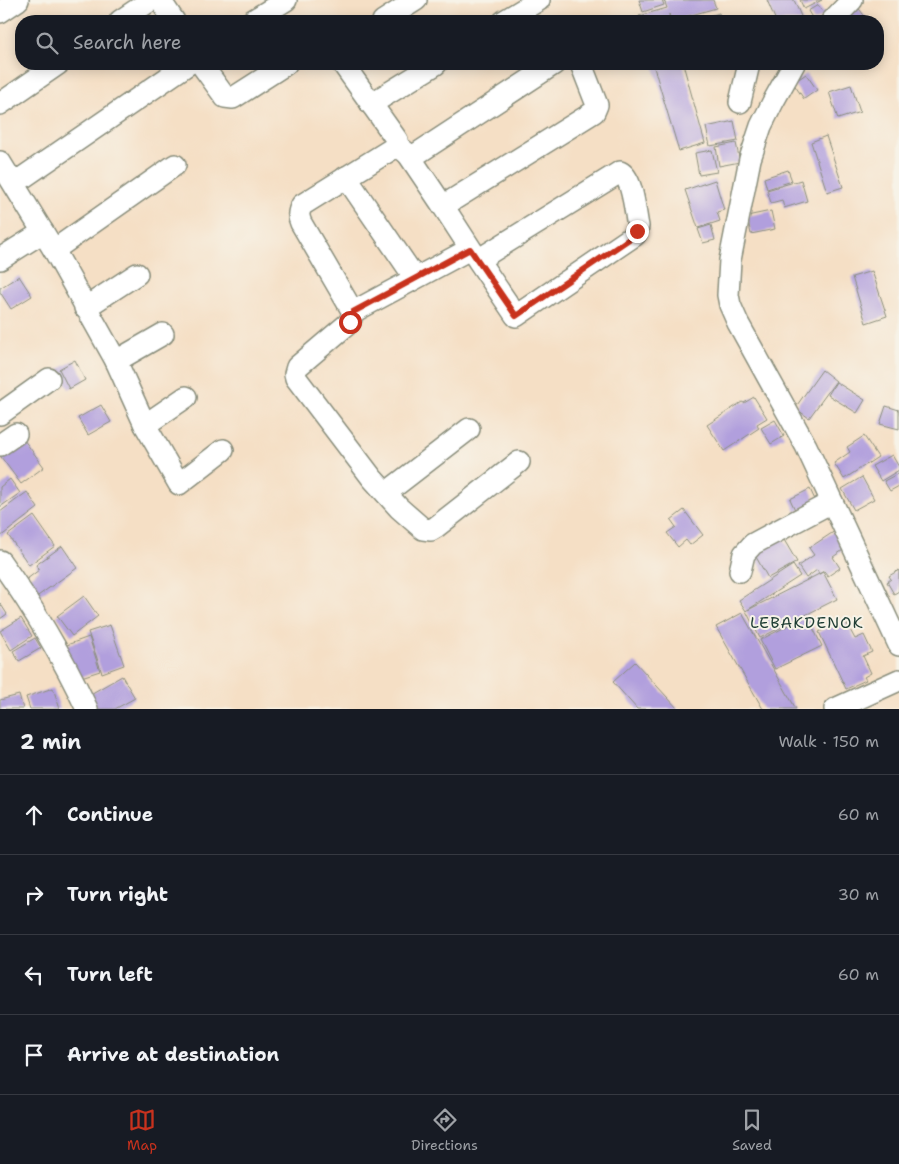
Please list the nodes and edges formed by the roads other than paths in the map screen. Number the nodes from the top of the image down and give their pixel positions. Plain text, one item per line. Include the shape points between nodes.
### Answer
1 (18, 0) edge
2 (150, 0) edge
3 (160, 0) edge
4 (286, 0) edge
5 (416, 0) edge
6 (539, 0) edge
7 (852, 0) edge
8 (0, 12) edge
9 (129, 15) edge
10 (170, 15) edge
11 (262, 15) edge
12 (392, 15) edge
13 (514, 15) edge
14 (838, 15) edge
15 (49, 70) edge
16 (179, 70) edge
17 (205, 70) edge
18 (277, 70) edge
19 (347, 70) edge
20 (426, 70) edge
21 (545, 70) edge
22 (583, 70) edge
23 (748, 70) edge
24 (791, 70) edge
25 (740, 102) dead end
26 (0, 104) edge
27 (371, 104) junction
28 (402, 149) junction
29 (0, 162) edge
30 (175, 165) dead end
31 (346, 177) junction
32 (15, 183) junction
33 (443, 206) junction
34 (48, 241) junction
35 (474, 255) junction
36 (0, 259) edge
37 (136, 274) dead end
38 (415, 278) junction
39 (85, 308) junction
40 (353, 312) junction
41 (163, 334) dead end
42 (116, 361) junction
43 (49, 379) dead end
44 (186, 397) dead end
45 (0, 414) edge
46 (145, 425) junction
47 (469, 429) dead end
48 (223, 450) dead end
49 (519, 462) dead end
50 (386, 493) junction
51 (832, 502) junction
52 (0, 561) edge
53 (740, 572) dead end
54 (899, 645) edge
55 (899, 680) edge
56 (87, 709) edge
57 (835, 709) edge

1 - 8 street
2 - 9 street
3 - 10 street
4 - 11 street
5 - 12 street
6 - 13 street
7 - 14 street
15 - 26 street
16 - 32 street
17 - 18 street via 225,97 233,98
19 - 27 street
20 - 27 street
21 - 28 street via 415,155
22 - 33 street via 597,105 594,112
23 - 25 street
24 - 51 street via 765,118 750,159 730,260 728,295 738,323 806,446
27 - 28 street
28 - 31 street via 395,147
28 - 33 street
29 - 32 street
30 - 34 street
31 - 38 street
31 - 40 street via 302,205 298,217
32 - 34 street
33 - 35 street
34 - 36 street
34 - 39 street
35 - 35 street via 516,316 635,235 638,226 629,181 620,172
35 - 38 street
37 - 39 street
38 - 40 street
39 - 42 street
40 - 50 street via 350,322 298,367 295,374
41 - 42 street
42 - 46 street
43 - 45 street
44 - 46 street
46 - 48 street via 179,484
47 - 50 street
49 - 50 street via 431,530 422,529
51 - 53 street via 753,544 744,554
51 - 54 street
52 - 56 street via 49,635
55 - 57 street

